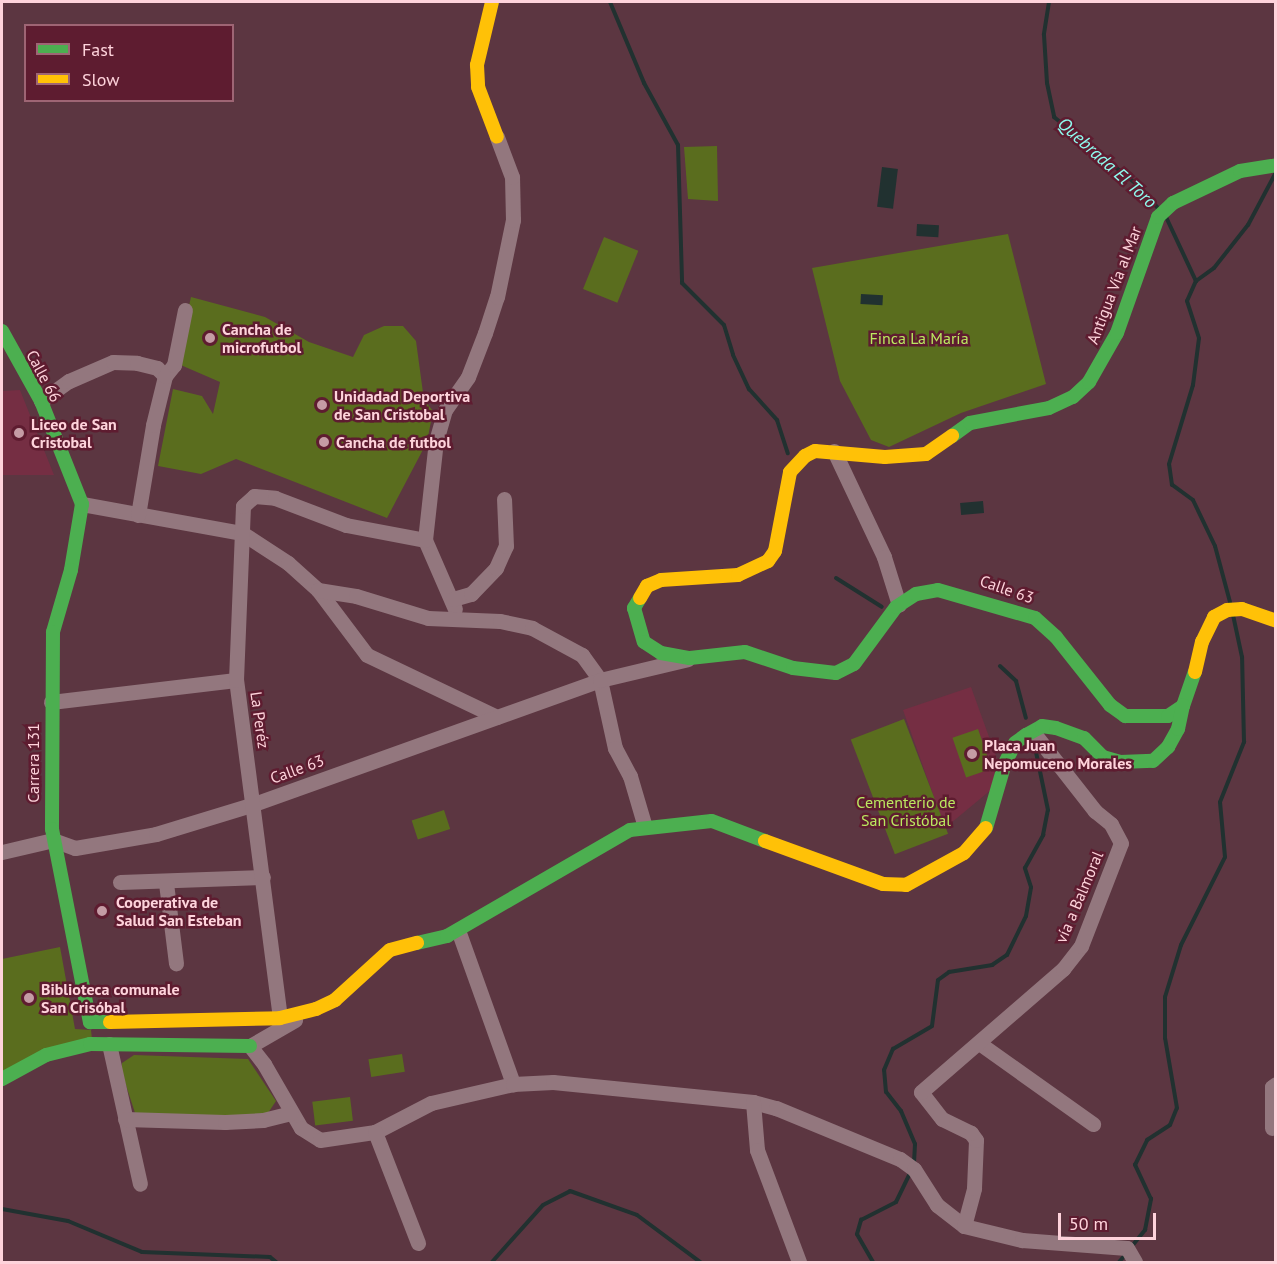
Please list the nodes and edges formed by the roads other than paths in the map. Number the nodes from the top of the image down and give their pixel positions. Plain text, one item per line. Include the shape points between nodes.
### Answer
1 (492, 2) edge
2 (497, 137) joint
3 (1275, 165) edge
4 (185, 310) dead end
5 (2, 331) edge
6 (165, 376) junction
7 (41, 401) junction
8 (834, 451) junction
9 (504, 500) dead end
10 (82, 504) junction
11 (138, 515) junction
12 (242, 532) junction
13 (425, 540) junction
14 (318, 590) junction
15 (453, 599) junction
16 (899, 605) junction
17 (457, 620) junction
18 (1275, 621) edge
19 (690, 658) junction
20 (236, 680) junction
21 (600, 680) junction
22 (51, 702) junction
23 (1183, 706) junction
24 (497, 717) junction
25 (1033, 732) junction
26 (254, 804) junction
27 (645, 827) junction
28 (53, 840) junction
29 (2, 852) edge
30 (263, 877) junction
31 (120, 882) dead end
32 (166, 883) junction
33 (458, 930) junction
34 (176, 963) dead end
35 (316, 1009) junction
36 (280, 1018) junction
37 (189, 1023) junction
38 (979, 1043) junction
39 (109, 1044) junction
40 (250, 1046) junction
41 (189, 1047) junction
42 (2, 1079) edge
43 (513, 1084) junction
44 (1275, 1084) edge
45 (753, 1102) junction
46 (291, 1113) junction
47 (125, 1119) junction
48 (1094, 1124) dead end
49 (1272, 1128) dead end
50 (375, 1132) junction
51 (140, 1184) dead end
52 (964, 1226) junction
53 (418, 1243) dead end
54 (799, 1263) edge
55 (1135, 1263) edge

1 - 2 street via 477,65 478,87
2 - 13 street via 512,177 513,220 485,333 468,377 445,410 436,441
3 - 8 street, Antigua Vía al Mar via 1240,171 1165,211 1117,333 1089,382 1073,397 1049,408 970,423 926,454 885,457
4 - 6 street via 174,365
5 - 7 street, Calle 66
6 - 7 street via 157,368 113,362 69,381
6 - 11 street
7 - 10 street, Calle 66
8 - 16 street via 884,557
8 - 19 street, Calle 63 via 804,456 790,472 776,551 768,561 738,575 661,580 643,591 634,608 634,619 652,650
9 - 15 street via 506,546 496,568 471,594
10 - 11 street
10 - 22 street, Carrera 131 via 71,570 53,632
11 - 12 street
12 - 13 street, La Peréz via 243,506 254,496 275,498 346,525
12 - 14 street via 288,563
12 - 20 street, La Peréz
13 - 15 street
14 - 17 street via 356,596 428,618
14 - 24 street via 367,655
15 - 17 street
16 - 19 street, Calle 63 via 855,664 836,673 794,668 745,652
16 - 23 street, Calle 63 via 916,594 938,590 1001,605 1035,618 1056,637 1095,690 1125,716 1168,716
17 - 21 street via 532,627 582,655
18 - 23 street via 1242,609 1227,610 1214,617 1202,642 1191,692
19 - 21 street, Calle 63
20 - 22 street
20 - 26 street, La Peréz
21 - 24 street, Calle 63
21 - 27 street via 615,748 630,776
22 - 28 street, Carrera 131
23 - 25 street via 1178,729 1168,747 1153,761 1120,762 1103,757 1084,738 1042,726
24 - 26 street, Calle 63
25 - 27 street via 1015,743 1005,763 985,832 964,853 906,885 883,884 712,821
25 - 38 street, vía a Balmoral via 1095,811 1111,824 1121,843 1081,946 1044,989
26 - 28 street, Calle 63 via 156,834 106,843 68,848
26 - 30 street, La Peréz
27 - 33 street via 630,830 588,852
28 - 29 street, Calle 63
28 - 37 street, Carrera 131 via 90,1022
30 - 32 street
30 - 36 street, La Peréz
31 - 32 street
32 - 34 street
33 - 35 street via 390,950 335,1000
33 - 43 street
35 - 36 street
35 - 40 street
36 - 37 street
37 - 41 street
38 - 48 street
38 - 52 street, vía a Balmoral via 921,1095 942,1119 971,1133 976,1140 974,1188
39 - 41 street
39 - 42 street via 70,1047
39 - 47 street
40 - 41 street
40 - 46 street
43 - 45 street via 553,1082
43 - 50 street via 431,1103
44 - 49 street
45 - 52 street via 879,1148 909,1166 937,1206
45 - 54 street via 757,1150
46 - 47 street via 263,1120 225,1122
46 - 50 street via 301,1128 320,1140
47 - 51 street
50 - 53 street
52 - 55 street via 1022,1240 1127,1248

